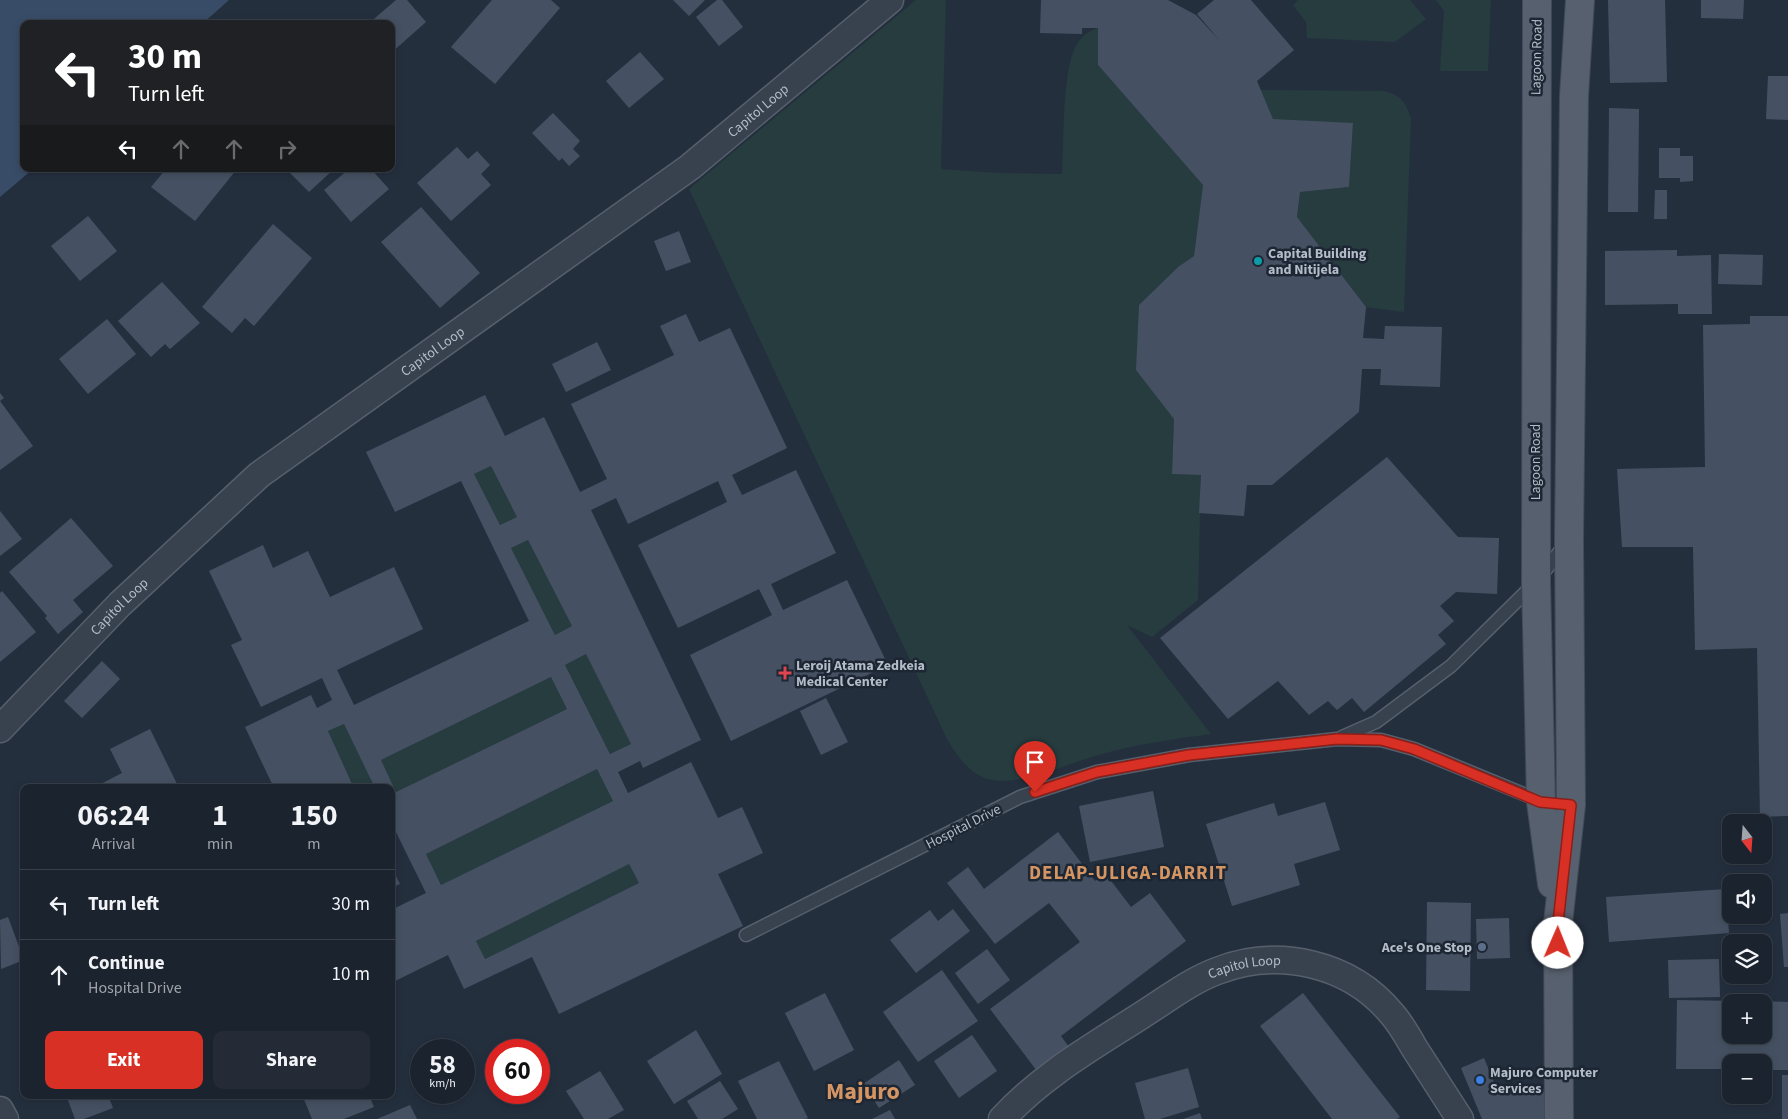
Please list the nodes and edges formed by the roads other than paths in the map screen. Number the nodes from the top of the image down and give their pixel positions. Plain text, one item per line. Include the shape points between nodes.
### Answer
1 (890, 0) edge
2 (1537, 0) edge
3 (1580, 0) edge
4 (1570, 539) junction
5 (1536, 582) junction
6 (0, 729) edge
7 (1337, 739) junction
8 (1540, 802) junction
9 (1571, 805) junction
10 (1558, 923) junction
11 (746, 935) dead end
12 (0, 1110) edge
13 (5, 1119) edge
14 (1002, 1119) edge
15 (1460, 1119) edge
16 (1558, 1119) edge

1 - 6 street, Capitol Loop via 690,167 259,475 120,604
2 - 5 main road, Lagoon Road
3 - 4 main road, Lagoon Road via 1574,96
4 - 5 lane
4 - 9 main road, Lagoon Road
5 - 7 lane via 1452,666 1376,722
5 - 8 main road, Lagoon Road
7 - 8 lane, Hospital Drive via 1381,740 1414,749
7 - 11 lane, Hospital Drive via 1189,755 1097,772 1020,797
8 - 9 lane, Hospital Drive
8 - 10 main road, Lagoon Road
9 - 10 main road, Lagoon Road
10 - 16 main road, Lagoon Road
12 - 13 street
14 - 15 street, Capitol Loop via 1077,1057 1193,983 1241,963 1267,960 1293,960 1319,966 1365,988 1393,1014

